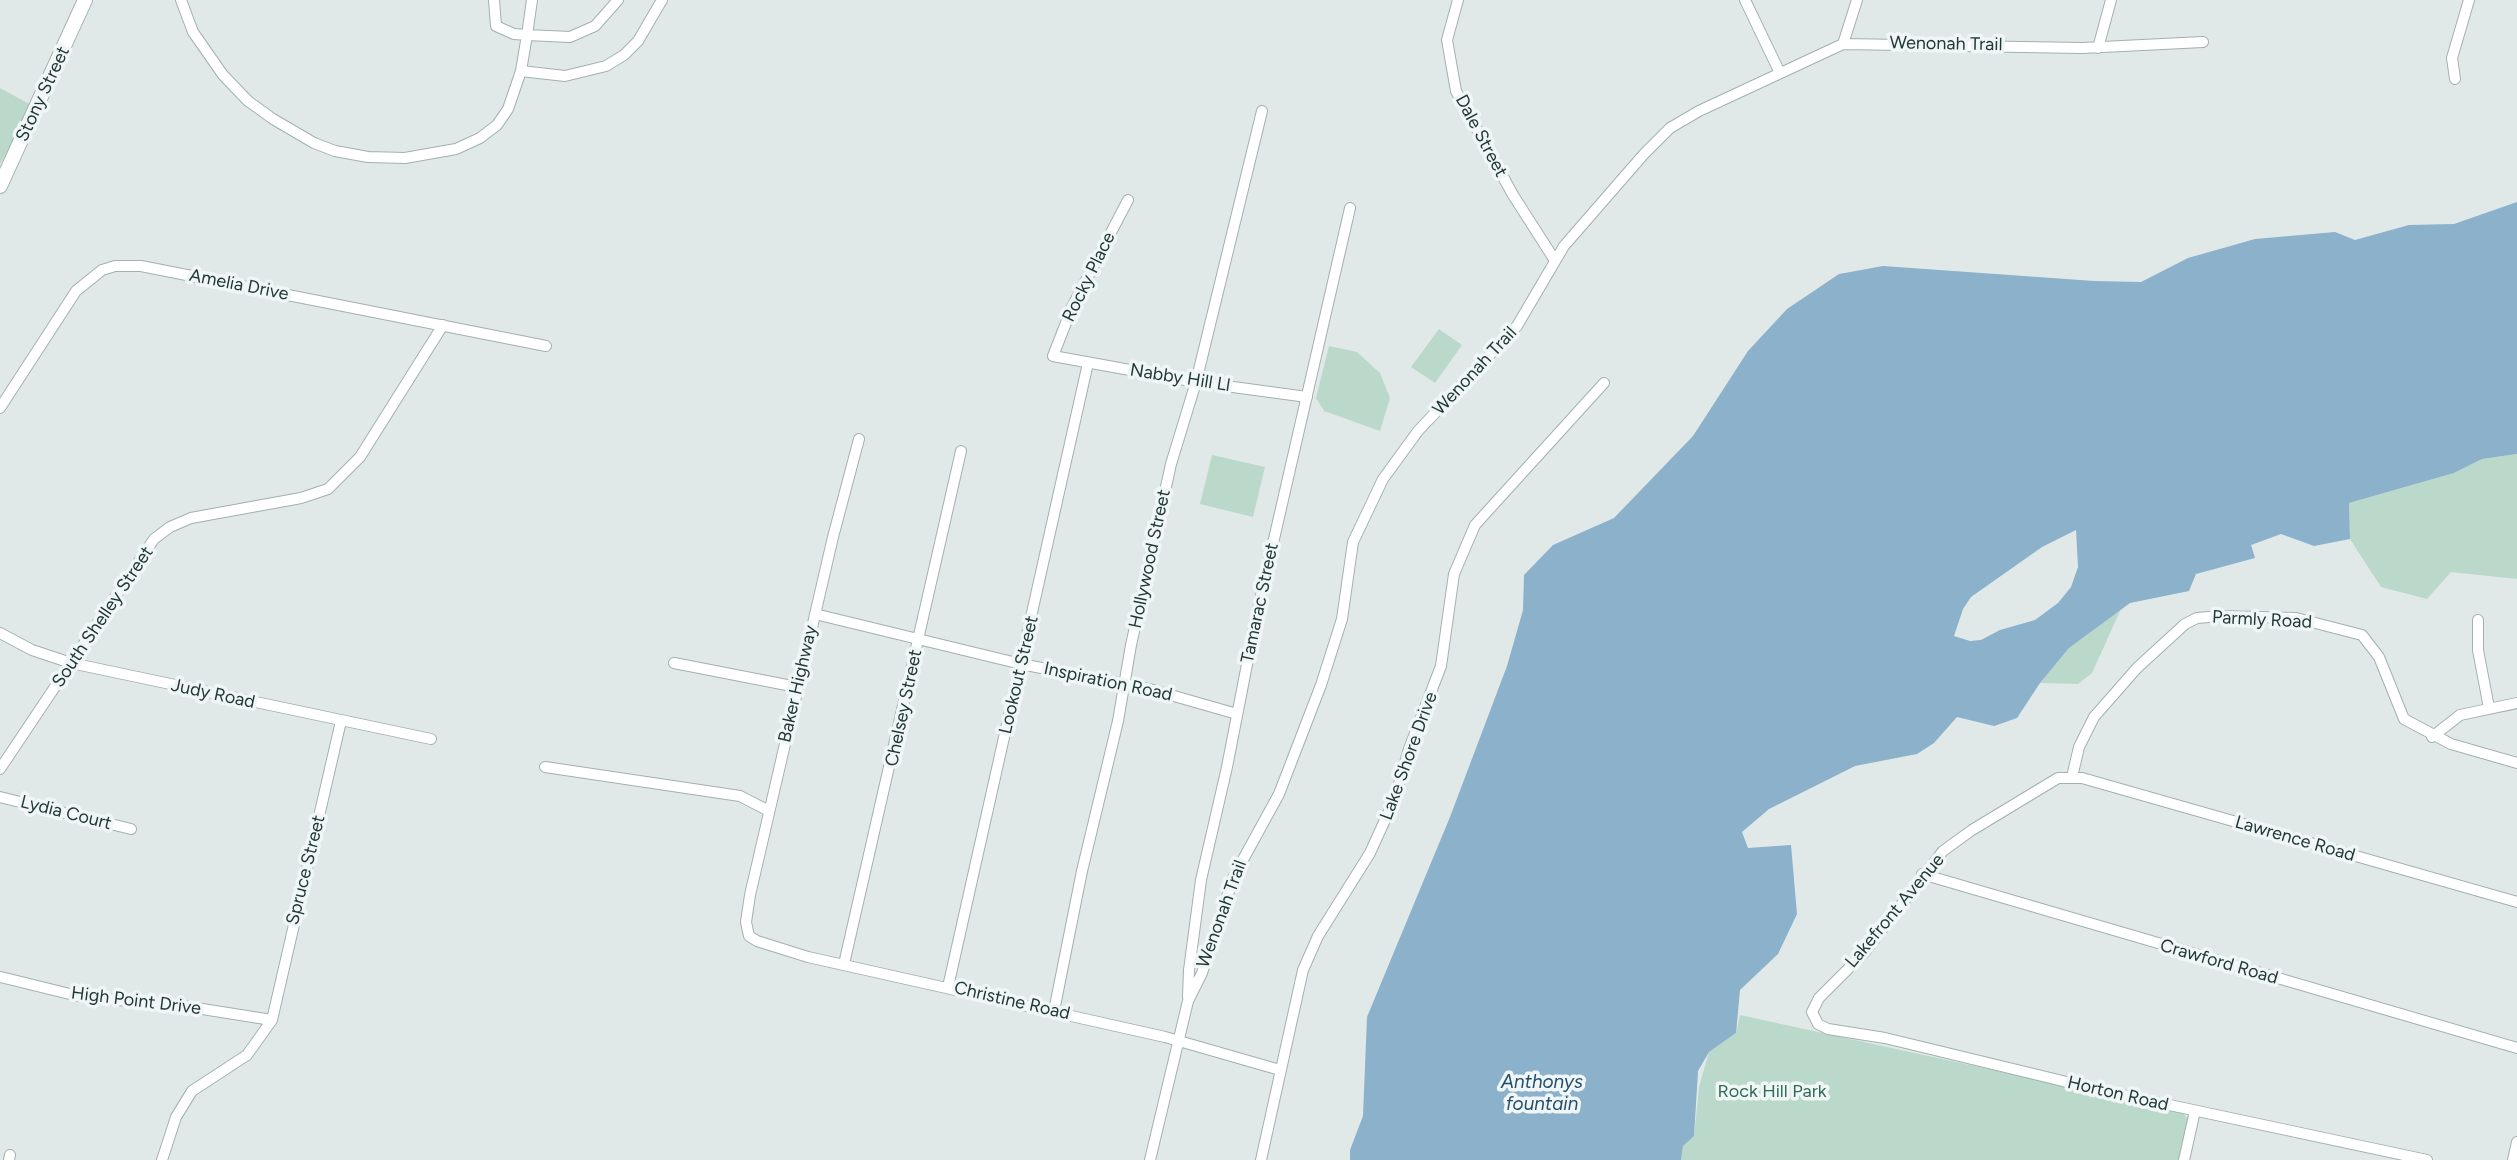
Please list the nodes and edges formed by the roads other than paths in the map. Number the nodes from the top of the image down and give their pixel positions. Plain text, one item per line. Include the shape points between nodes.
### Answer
1 (85, 0) edge
2 (181, 0) edge
3 (494, 0) edge
4 (532, 0) edge
5 (618, 0) edge
6 (662, 0) edge
7 (1458, 0) edge
8 (1745, 0) edge
9 (1857, 0) edge
10 (2110, 0) edge
11 (2469, 0) edge
12 (527, 35) junction
13 (2203, 42) dead end
14 (1843, 44) junction
15 (2098, 48) junction
16 (522, 71) junction
17 (1779, 71) junction
18 (2455, 79) dead end
19 (1262, 111) dead end
20 (0, 186) edge
21 (1128, 200) dead end
22 (1350, 208) dead end
23 (1554, 259) junction
24 (443, 326) junction
25 (546, 346) dead end
26 (1053, 356) joint
27 (1088, 363) junction
28 (1196, 382) junction
29 (1605, 383) dead end
30 (1307, 397) junction
31 (0, 408) edge
32 (859, 439) dead end
33 (961, 451) dead end
34 (814, 614) junction
35 (2478, 620) dead end
36 (0, 633) edge
37 (919, 638) junction
38 (71, 663) junction
39 (674, 663) dead end
40 (1021, 664) junction
41 (1124, 684) junction
42 (797, 687) junction
43 (2517, 703) edge
44 (2489, 708) junction
45 (1237, 714) junction
46 (341, 721) junction
47 (2432, 737) junction
48 (431, 739) dead end
49 (2517, 763) edge
50 (545, 767) dead end
51 (0, 769) edge
52 (2073, 777) junction
53 (0, 797) edge
54 (769, 811) junction
55 (131, 829) dead end
56 (1922, 874) junction
57 (2517, 902) edge
58 (747, 931) joint
59 (844, 964) junction
60 (1, 977) edge
61 (948, 986) junction
62 (1188, 1002) junction
63 (1054, 1011) junction
64 (1814, 1019) joint
65 (272, 1020) junction
66 (1179, 1041) junction
67 (2517, 1048) edge
68 (1280, 1070) junction
69 (2195, 1111) junction
70 (2517, 1142) edge
71 (162, 1160) edge
72 (1150, 1160) edge
73 (1261, 1160) edge
74 (2184, 1160) edge
75 (2427, 1160) edge
76 (2512, 1160) edge

1 - 20 street, Stony Street
2 - 16 street via 207,55 248,101 293,131 335,151 405,158 456,149 497,125 508,110
3 - 12 street via 496,26
4 - 12 street
5 - 12 street via 595,26 570,37
6 - 16 street via 638,41 606,66 565,76
7 - 23 street, Dale Street via 1447,40 1456,91
8 - 17 street
9 - 14 street
10 - 15 street
11 - 18 street via 2452,58
12 - 16 street
13 - 15 street, Wenonah Trail
14 - 15 street, Wenonah Trail
14 - 17 street, Wenonah Trail
17 - 23 street, Wenonah Trail via 1670,128
19 - 28 street, Hollywood Street
21 - 26 street, Rocky Place via 1073,305
22 - 30 street, Tamarac Street
23 - 62 street, Wenonah Trail via 1517,326 1418,431 1383,479 1353,542 1342,619 1321,685 1279,793 1234,876
24 - 25 street, Amelia Drive
24 - 31 street, Amelia Drive via 141,266 115,266 102,270 76,291
24 - 38 street, South Shelley Street via 344,476 328,489 301,498 191,517 170,527 154,539
26 - 27 street, Nabby Hill Ll
27 - 28 street, Nabby Hill Ll
27 - 40 street, Lookout Street
28 - 30 street, Nabby Hill Ll
28 - 41 street, Hollywood Street via 1171,464
29 - 68 street, Lake Shore Drive via 1475,525 1454,574 1441,666 1429,703 1383,828 1308,957
30 - 45 street, Tamarac Street
32 - 34 street, Baker Highway
33 - 37 street, Chelsey Street
34 - 37 street, Inspiration Road
34 - 42 street, Baker Highway
35 - 44 street via 2478,650
36 - 38 street, Judy Road
37 - 40 street, Inspiration Road
37 - 59 street, Chelsey Street
38 - 46 street, Judy Road
38 - 51 street, South Shelley Street
39 - 42 street
40 - 41 street, Inspiration Road
40 - 61 street, Lookout Street
41 - 45 street, Inspiration Road
41 - 63 street, Hollywood Street
42 - 54 street, Baker Highway
43 - 44 street
44 - 47 street via 2460,716
45 - 62 street, Tamarac Street via 1201,880
46 - 48 street, Judy Road
46 - 65 street, Spruce Street
47 - 49 street, Parmly Road
47 - 52 street, Parmly Road via 2398,711 2369,641 2343,628 2296,618 2206,617 2185,624 2161,644 2094,717 2079,747
50 - 54 street via 740,796
52 - 56 street, Lakefront Avenue via 2058,778 2038,788 1972,830
52 - 57 street, Lawrence Road
53 - 55 street, Lydia Court
54 - 58 street, Baker Highway via 750,895
56 - 64 street, Lakefront Avenue via 1864,953 1819,998 1812,1012
56 - 67 street, Crawford Road
58 - 59 street, Christine Road via 757,941
59 - 61 street, Christine Road
60 - 65 street, High Point Drive via 82,997
61 - 63 street, Christine Road
62 - 66 street, Wenonah Trail
63 - 66 street, Christine Road
64 - 69 street, Horton Road via 1828,1029 1885,1038
65 - 71 street via 247,1055 192,1091 176,1117
66 - 68 street, Christine Road
66 - 72 street, Wenonah Trail
68 - 73 street, Lake Shore Drive
69 - 74 street
69 - 75 street, Horton Road
70 - 76 street

